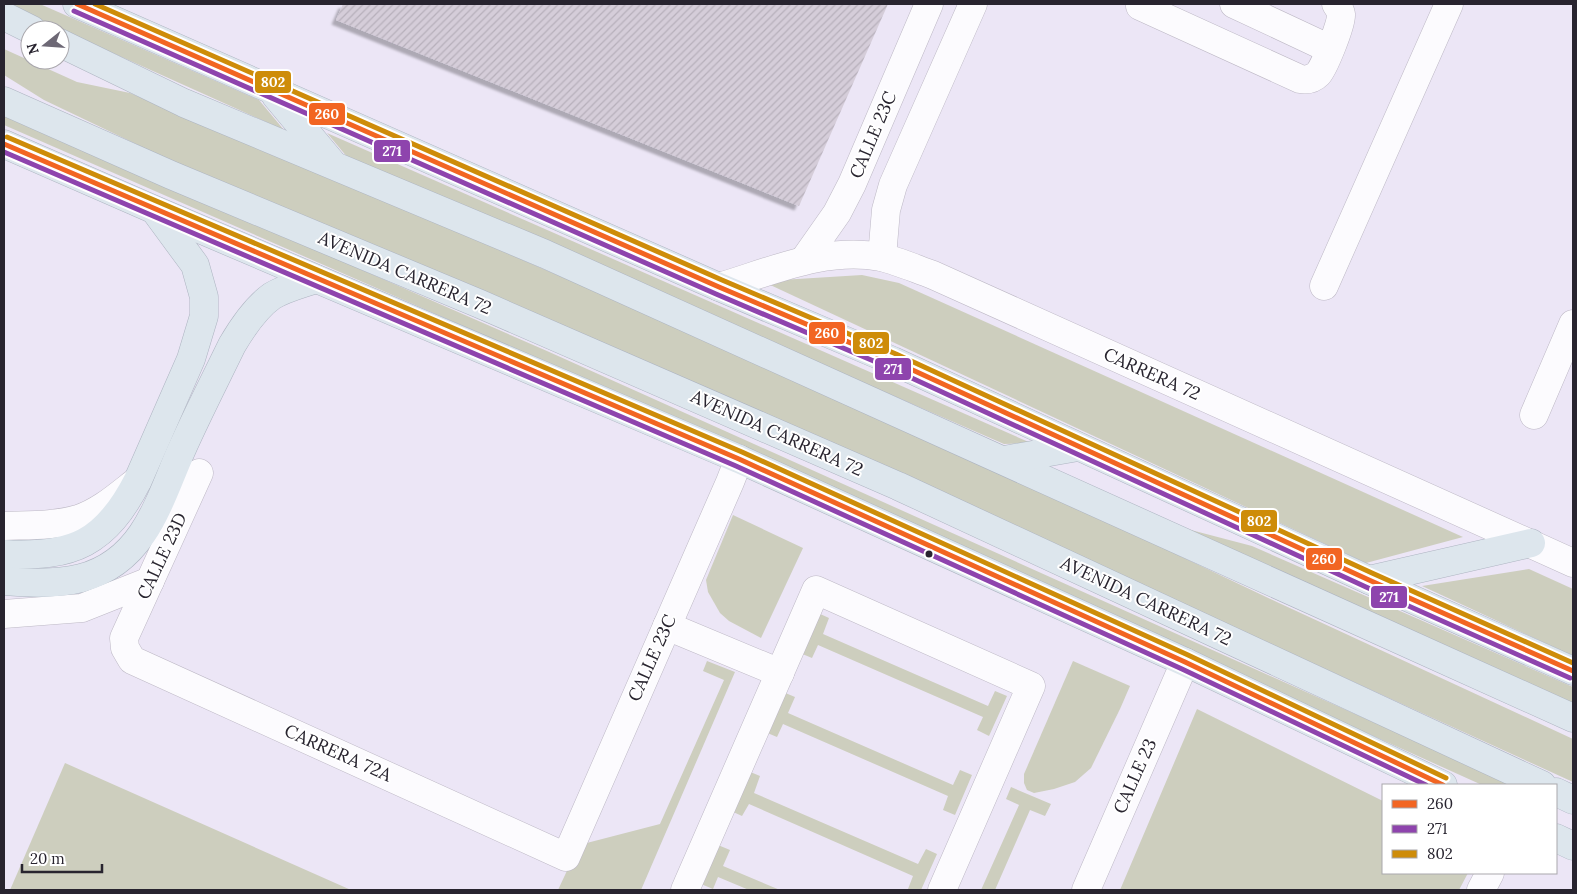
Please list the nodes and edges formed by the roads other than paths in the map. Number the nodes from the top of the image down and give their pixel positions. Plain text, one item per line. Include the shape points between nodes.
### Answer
1 (77, 4) edge
2 (123, 4) edge
3 (929, 4) edge
4 (973, 4) edge
5 (1234, 4) edge
6 (1336, 4) edge
7 (1449, 4) edge
8 (1140, 6) dead end
9 (4, 16) edge
10 (20, 24) edge
11 (147, 35) junction
12 (70, 48) edge
13 (1330, 49) junction
14 (272, 90) junction
15 (4, 101) edge
16 (4, 144) edge
17 (334, 166) junction
18 (155, 210) junction
19 (882, 257) junction
20 (804, 260) junction
21 (316, 279) junction
22 (1324, 286) dead end
23 (719, 287) junction
24 (1573, 324) edge
25 (1534, 415) dead end
26 (1078, 447) junction
27 (739, 459) junction
28 (1004, 460) junction
29 (199, 473) dead end
30 (138, 480) junction
31 (4, 526) edge
32 (1531, 544) junction
33 (4, 554) edge
34 (1573, 563) edge
35 (1369, 580) junction
36 (4, 581) edge
37 (150, 581) junction
38 (4, 614) edge
39 (666, 626) junction
40 (124, 638) joint
41 (1185, 662) junction
42 (1573, 671) edge
43 (780, 673) junction
44 (1573, 718) edge
45 (1441, 784) edge
46 (1540, 784) edge
47 (1557, 792) edge
48 (1573, 800) edge
49 (1557, 838) edge
50 (1573, 846) edge
51 (566, 857) joint
52 (1489, 874) edge
53 (685, 890) edge
54 (942, 890) edge
55 (1086, 890) edge
56 (1481, 890) edge

1 - 11 highway
2 - 11 highway
3 - 20 street, CALLE 23C via 852,184 837,213
4 - 19 street via 892,186 886,210
5 - 13 street
6 - 13 street via 1341,14 1340,23
7 - 22 street
8 - 13 street via 1300,79 1309,79 1320,72
9 - 10 highway
11 - 14 highway
12 - 17 highway via 184,103
14 - 17 highway
14 - 23 highway
15 - 46 highway, AVENIDA CARRERA 72 via 898,486
16 - 18 highway
17 - 28 highway via 545,254
18 - 21 highway
18 - 30 highway via 195,265 204,297 204,316 191,359
19 - 20 street, CARRERA 72 via 837,256
19 - 32 street, CARRERA 72 via 932,275
20 - 23 street, CARRERA 72
21 - 27 highway
21 - 36 highway via 271,297 241,330 160,500 128,552 89,576 39,584
23 - 26 highway via 893,361
24 - 25 street
26 - 28 highway
26 - 35 highway
27 - 39 street, CALLE 23C
27 - 41 highway
28 - 44 highway
29 - 37 street, CALLE 23D
30 - 31 street via 106,505 79,519
30 - 33 highway via 116,518 85,543 49,553
32 - 34 street, CARRERA 72
32 - 35 highway
35 - 42 highway
37 - 38 street via 82,608
37 - 40 street, CALLE 23D
39 - 43 street
39 - 51 street, CALLE 23C
40 - 51 street, CARRERA 72A via 132,660
41 - 45 highway
41 - 55 street, CALLE 23
43 - 53 street
43 - 54 street via 816,590 1031,686
47 - 48 highway
49 - 50 highway
52 - 56 street

